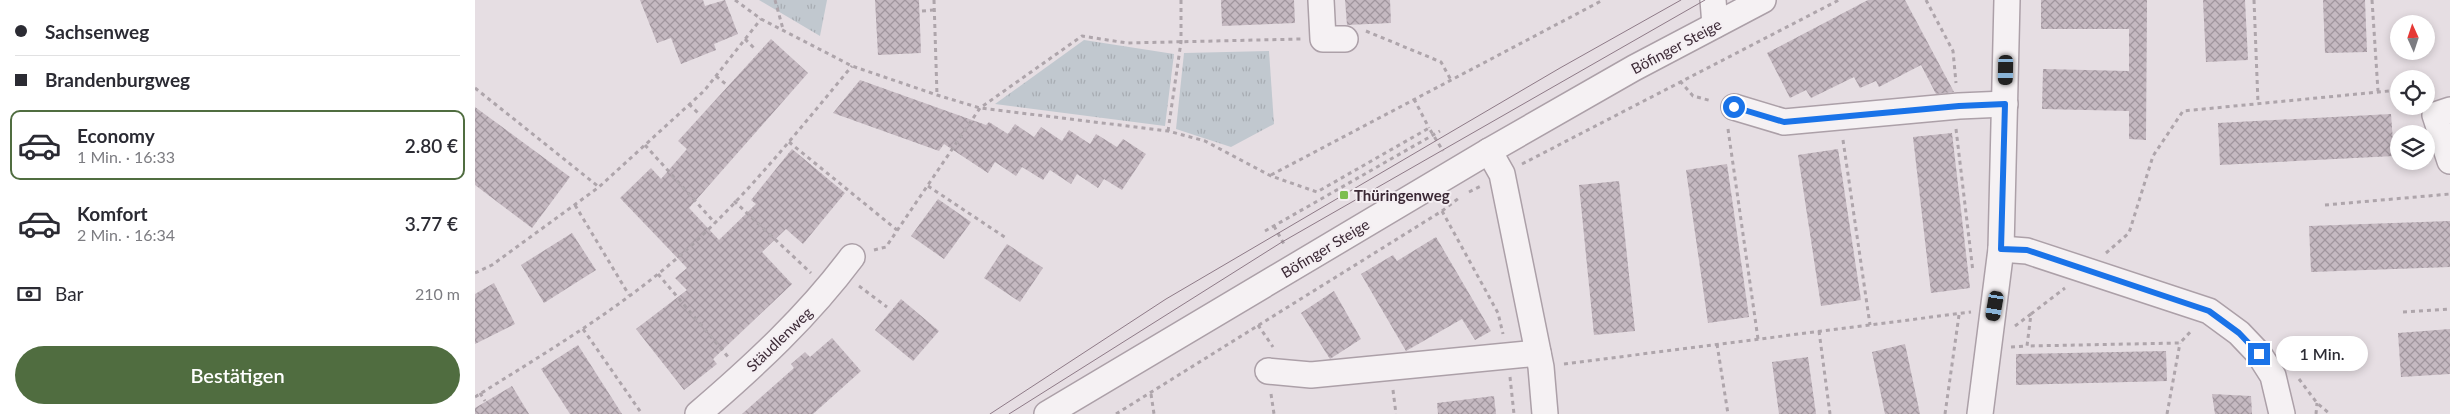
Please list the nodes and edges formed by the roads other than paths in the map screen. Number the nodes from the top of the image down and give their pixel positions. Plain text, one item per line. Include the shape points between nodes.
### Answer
1 (1321, 0) edge
2 (1713, 0) edge
3 (2007, 0) edge
4 (1756, 2) edge
5 (1715, 25) junction
6 (1334, 39) road end
7 (2005, 104) junction
8 (1729, 105) road end
9 (2450, 110) edge
10 (1489, 151) junction
11 (2450, 160) edge
12 (2001, 249) junction
13 (840, 272) road end
14 (1539, 360) junction
15 (1268, 371) dead end
16 (698, 414) edge
17 (1047, 414) edge
18 (1545, 414) edge
19 (1980, 414) edge
20 (2281, 414) edge

1 - 6 street
2 - 5 street
3 - 7 street
4 - 5 street, Böfinger Steige
5 - 10 street, Böfinger Steige
7 - 8 street via 1784,122
7 - 12 street
9 - 11 street via 2435,115
10 - 14 street via 1502,174
10 - 17 street, Böfinger Steige
12 - 19 street
12 - 20 street via 2027,250 2209,311 2239,333 2259,354 2273,376
13 - 16 street, Stäudlenweg via 814,306
14 - 15 street via 1508,356 1311,375
14 - 18 street

